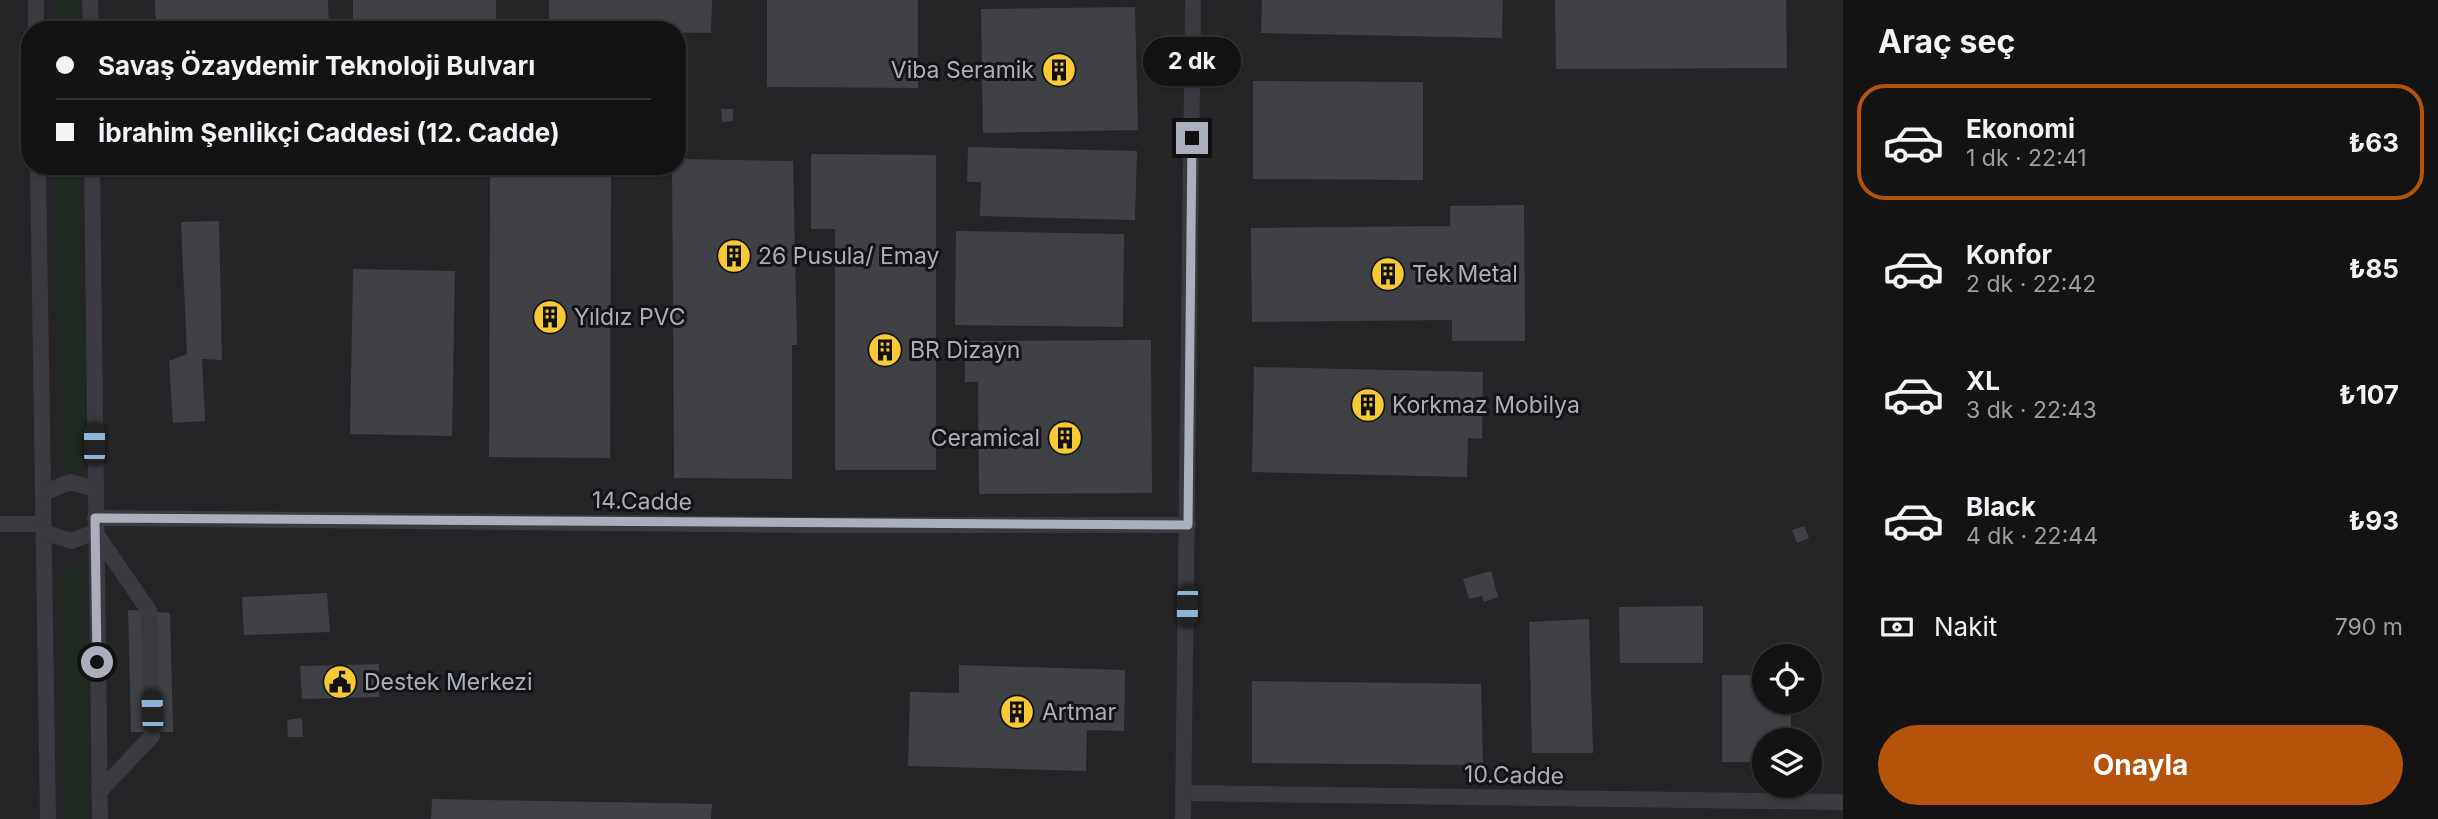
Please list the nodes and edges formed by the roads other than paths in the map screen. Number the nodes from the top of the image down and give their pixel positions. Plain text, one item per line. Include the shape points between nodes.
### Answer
1 (36, 0) edge
2 (90, 0) edge
3 (1193, 0) edge
4 (36, 21) edge
5 (90, 21) edge
6 (38, 175) edge
7 (92, 175) edge
8 (95, 489) junction
9 (43, 493) junction
10 (0, 523) edge
11 (95, 525) junction
12 (1188, 525) junction
13 (43, 528) junction
14 (99, 792) junction
15 (1184, 793) junction
16 (1843, 802) edge
17 (48, 819) edge
18 (100, 819) edge
19 (1183, 819) edge

1 - 4 street
2 - 5 street
3 - 12 street
6 - 9 street
7 - 8 street
8 - 9 street via 70,482
8 - 11 street
9 - 13 street
10 - 13 street
11 - 12 street, 14.Cadde
11 - 13 street via 71,541
11 - 14 street
11 - 14 street via 149,611 152,736
12 - 15 street
13 - 17 street
14 - 18 street
15 - 16 street, 10.Cadde
15 - 19 street

